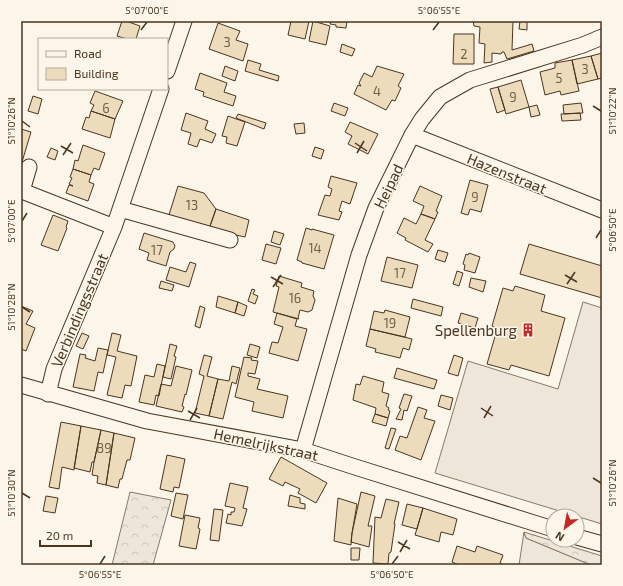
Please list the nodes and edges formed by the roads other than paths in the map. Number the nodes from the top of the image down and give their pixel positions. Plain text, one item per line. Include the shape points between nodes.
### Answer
1 (184, 21) edge
2 (602, 37) edge
3 (168, 68) edge
4 (161, 90) edge
5 (412, 135) junction
6 (29, 167) dead end
7 (120, 208) junction
8 (602, 210) edge
9 (114, 227) junction
10 (230, 240) dead end
11 (21, 385) edge
12 (48, 394) junction
13 (303, 450) junction
14 (545, 526) edge
15 (585, 539) edge
16 (602, 544) edge

1 - 3 street
2 - 5 street, Heipad via 470,80 440,97
4 - 7 street, Verbindingsstraat
5 - 8 street, Hazenstraat
5 - 13 street, Heipad via 376,208 359,255
6 - 9 street via 22,191
7 - 9 street, Verbindingsstraat
7 - 10 street
9 - 12 street, Verbindingsstraat via 54,370
11 - 12 street, Hemelrijkstraat
12 - 13 street, Hemelrijkstraat via 147,421
13 - 14 street, Hemelrijkstraat
15 - 16 street

